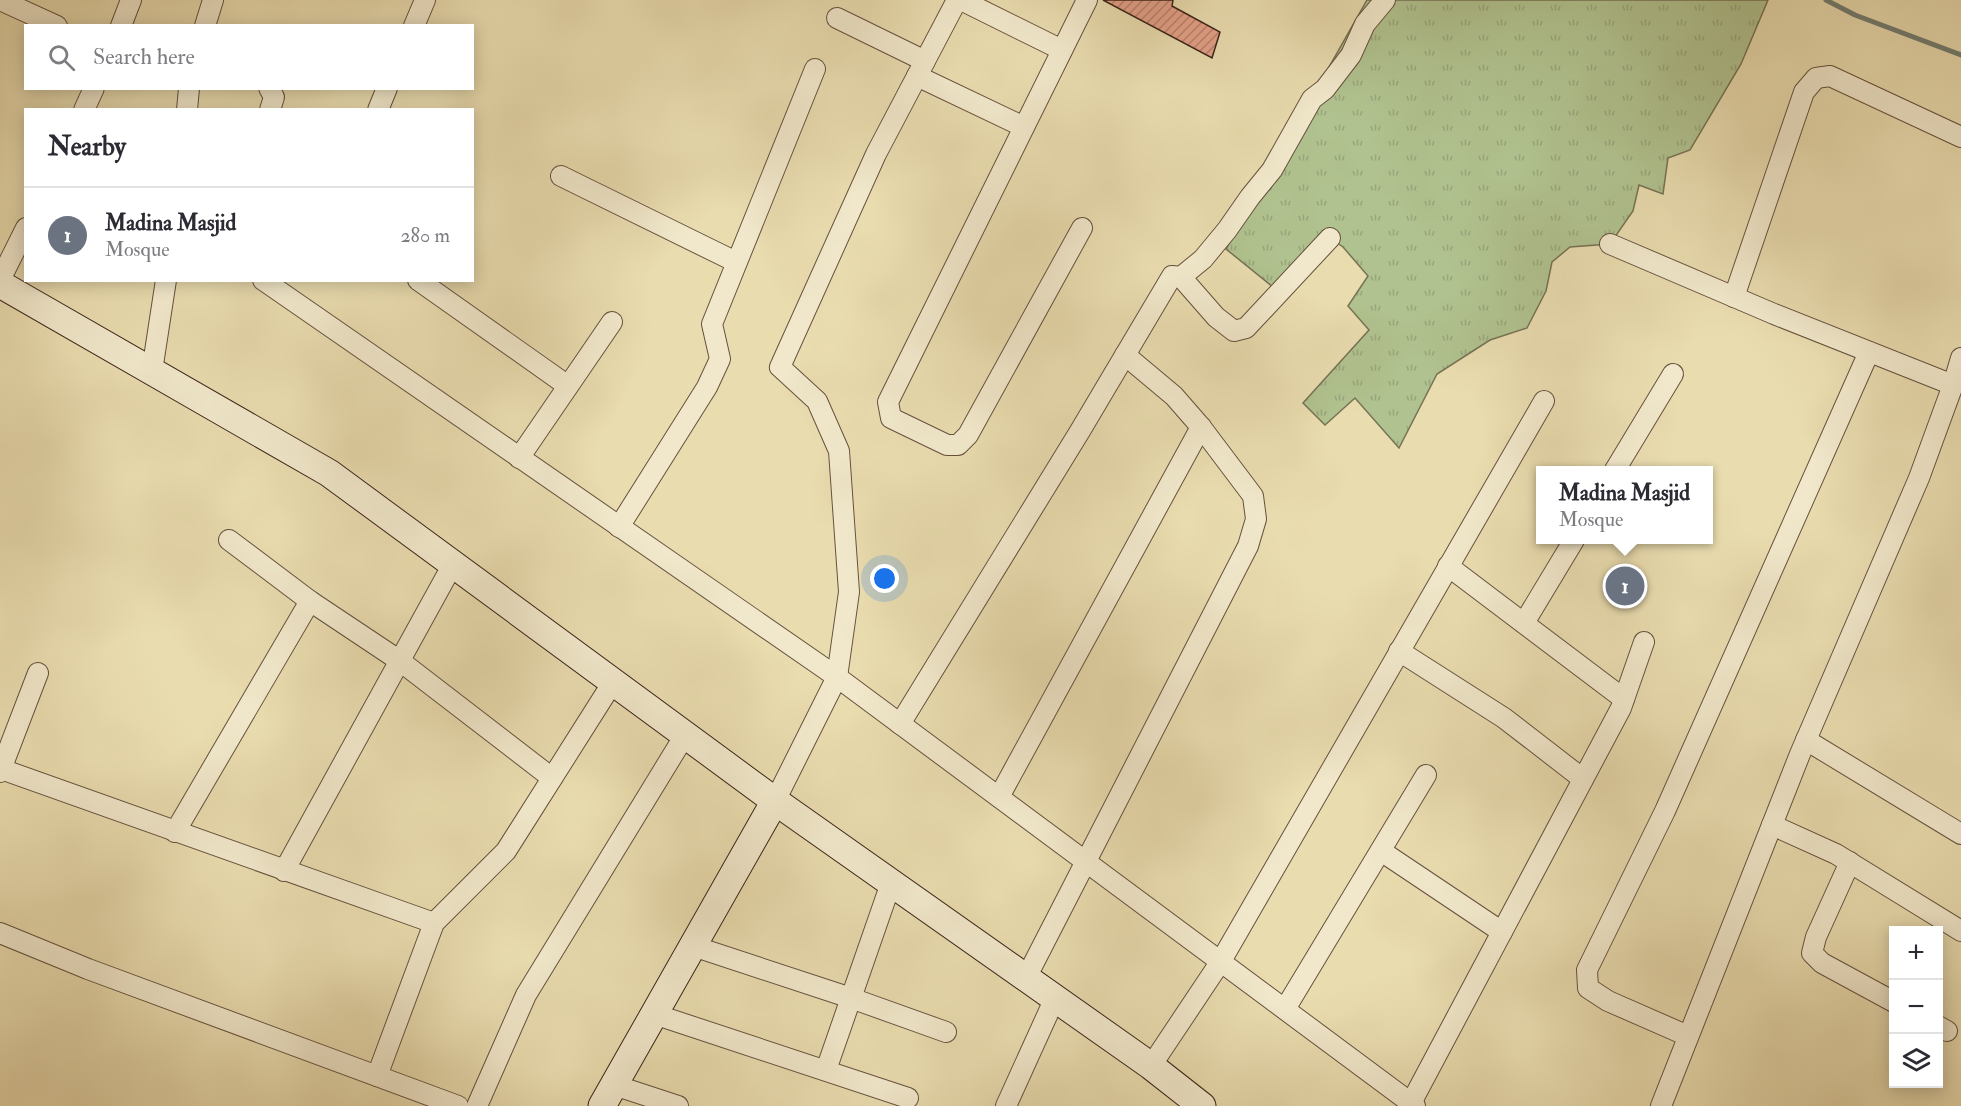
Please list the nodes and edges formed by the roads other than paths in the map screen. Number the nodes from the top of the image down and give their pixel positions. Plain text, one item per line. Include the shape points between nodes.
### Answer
1 (0, 0) edge
2 (131, 0) edge
3 (213, 0) edge
4 (425, 0) edge
5 (959, 0) edge
6 (1087, 0) edge
7 (1385, 0) edge
8 (837, 18) dead end
9 (53, 24) edge
10 (122, 24) edge
11 (206, 24) edge
12 (415, 24) edge
13 (1062, 50) junction
14 (921, 68) junction
15 (815, 69) dead end
16 (93, 90) edge
17 (189, 90) edge
18 (270, 90) edge
19 (386, 90) edge
20 (85, 108) edge
21 (187, 108) edge
22 (270, 108) edge
23 (379, 108) edge
24 (1024, 127) junction
25 (1961, 137) edge
26 (561, 176) dead end
27 (1082, 228) dead end
28 (24, 232) edge
29 (1330, 238) dead end
30 (1610, 244) dead end
31 (736, 262) junction
32 (1181, 277) junction
33 (0, 282) edge
34 (166, 282) edge
35 (266, 282) edge
36 (421, 282) edge
37 (1734, 297) junction
38 (612, 322) dead end
39 (1869, 352) junction
40 (1125, 355) junction
41 (1961, 358) edge
42 (152, 371) junction
43 (1673, 374) dead end
44 (1953, 385) junction
45 (568, 386) junction
46 (1544, 401) dead end
47 (1201, 427) junction
48 (519, 458) junction
49 (1618, 466) edge
50 (619, 527) junction
51 (229, 540) dead end
52 (1572, 544) edge
53 (453, 564) junction
54 (1448, 566) junction
55 (310, 601) junction
56 (1524, 623) junction
57 (1644, 642) dead end
58 (1399, 651) junction
59 (400, 662) junction
60 (38, 673) dead end
61 (837, 677) junction
62 (613, 682) junction
63 (1624, 699) junction
64 (900, 724) junction
65 (685, 735) junction
66 (1806, 740) junction
67 (0, 771) edge
68 (1426, 775) dead end
69 (552, 778) junction
70 (1583, 779) junction
71 (999, 797) junction
72 (775, 801) junction
73 (1772, 825) junction
74 (175, 832) junction
75 (1961, 834) edge
76 (1381, 851) junction
77 (1085, 861) junction
78 (1850, 862) junction
79 (284, 871) junction
80 (891, 883) junction
81 (434, 923) junction
82 (1961, 931) edge
83 (1502, 932) junction
84 (0, 933) edge
85 (693, 946) junction
86 (1221, 961) junction
87 (1026, 978) junction
88 (851, 998) junction
89 (1055, 998) junction
90 (1889, 1000) edge
91 (1285, 1010) junction
92 (654, 1014) junction
93 (946, 1032) dead end
94 (1688, 1036) junction
95 (1151, 1066) junction
96 (826, 1070) junction
97 (377, 1076) junction
98 (608, 1095) edge
99 (908, 1098) dead end
100 (1413, 1104) edge
101 (458, 1106) edge
102 (477, 1106) edge
103 (678, 1106) edge
104 (1006, 1106) edge
105 (1203, 1106) edge
106 (1661, 1106) edge

1 - 9 street
2 - 10 street
3 - 11 street
4 - 12 street
5 - 13 street
5 - 14 street
6 - 13 street
7 - 32 street via 1365,24 1351,55 1325,89 1312,99 1272,170 1203,259
8 - 14 street
13 - 24 street
14 - 24 street
14 - 61 street via 876,154 780,367 817,401 839,451 849,592
15 - 31 street
16 - 20 street
17 - 21 street
18 - 22 street
19 - 23 street
24 - 27 street via 888,402 891,418 947,445 958,445 968,435
25 - 37 street via 1830,76 1816,78 1804,92
26 - 31 street
28 - 33 street
29 - 32 street via 1246,328 1234,332
30 - 37 street
31 - 50 street via 712,324 720,358 707,387
32 - 40 street via 1172,276
33 - 42 street
34 - 42 street
35 - 48 street
36 - 45 street
37 - 39 street
38 - 45 street
39 - 44 street
39 - 94 street via 1665,811 1587,970 1588,988 1608,1001
40 - 47 street via 1174,396
40 - 64 street
41 - 44 street
42 - 53 street via 329,473
43 - 49 street
44 - 66 street via 1919,478
45 - 48 street
46 - 54 street
47 - 71 street
47 - 77 street via 1253,496 1256,519 1248,546
48 - 50 street
50 - 61 street
51 - 55 street
52 - 56 street
53 - 59 street
53 - 62 street
54 - 56 street
54 - 58 street
55 - 59 street
55 - 74 street
56 - 63 street
57 - 63 street
58 - 70 street via 1504,718
58 - 86 street
59 - 69 street
59 - 79 street
60 - 67 street
61 - 64 street
61 - 72 street
62 - 65 street
62 - 69 street
63 - 70 street
64 - 71 street
65 - 72 street
65 - 102 street via 526,995
66 - 73 street
66 - 75 street
67 - 74 street
68 - 76 street
69 - 81 street via 507,851
70 - 83 street
71 - 77 street
72 - 80 street
72 - 85 street
73 - 78 street
73 - 94 street
74 - 79 street
76 - 83 street
76 - 91 street
77 - 86 street
77 - 87 street
78 - 82 street
78 - 90 street via 1812,953 1822,963
79 - 81 street
80 - 87 street
80 - 88 street
81 - 97 street
83 - 100 street
84 - 97 street
85 - 88 street
85 - 92 street
86 - 91 street
86 - 95 street
87 - 89 street
88 - 93 street
88 - 96 street
89 - 95 street
89 - 104 street
91 - 100 street
92 - 96 street
92 - 98 street
94 - 106 street
95 - 105 street
96 - 99 street
97 - 101 street
98 - 103 street

